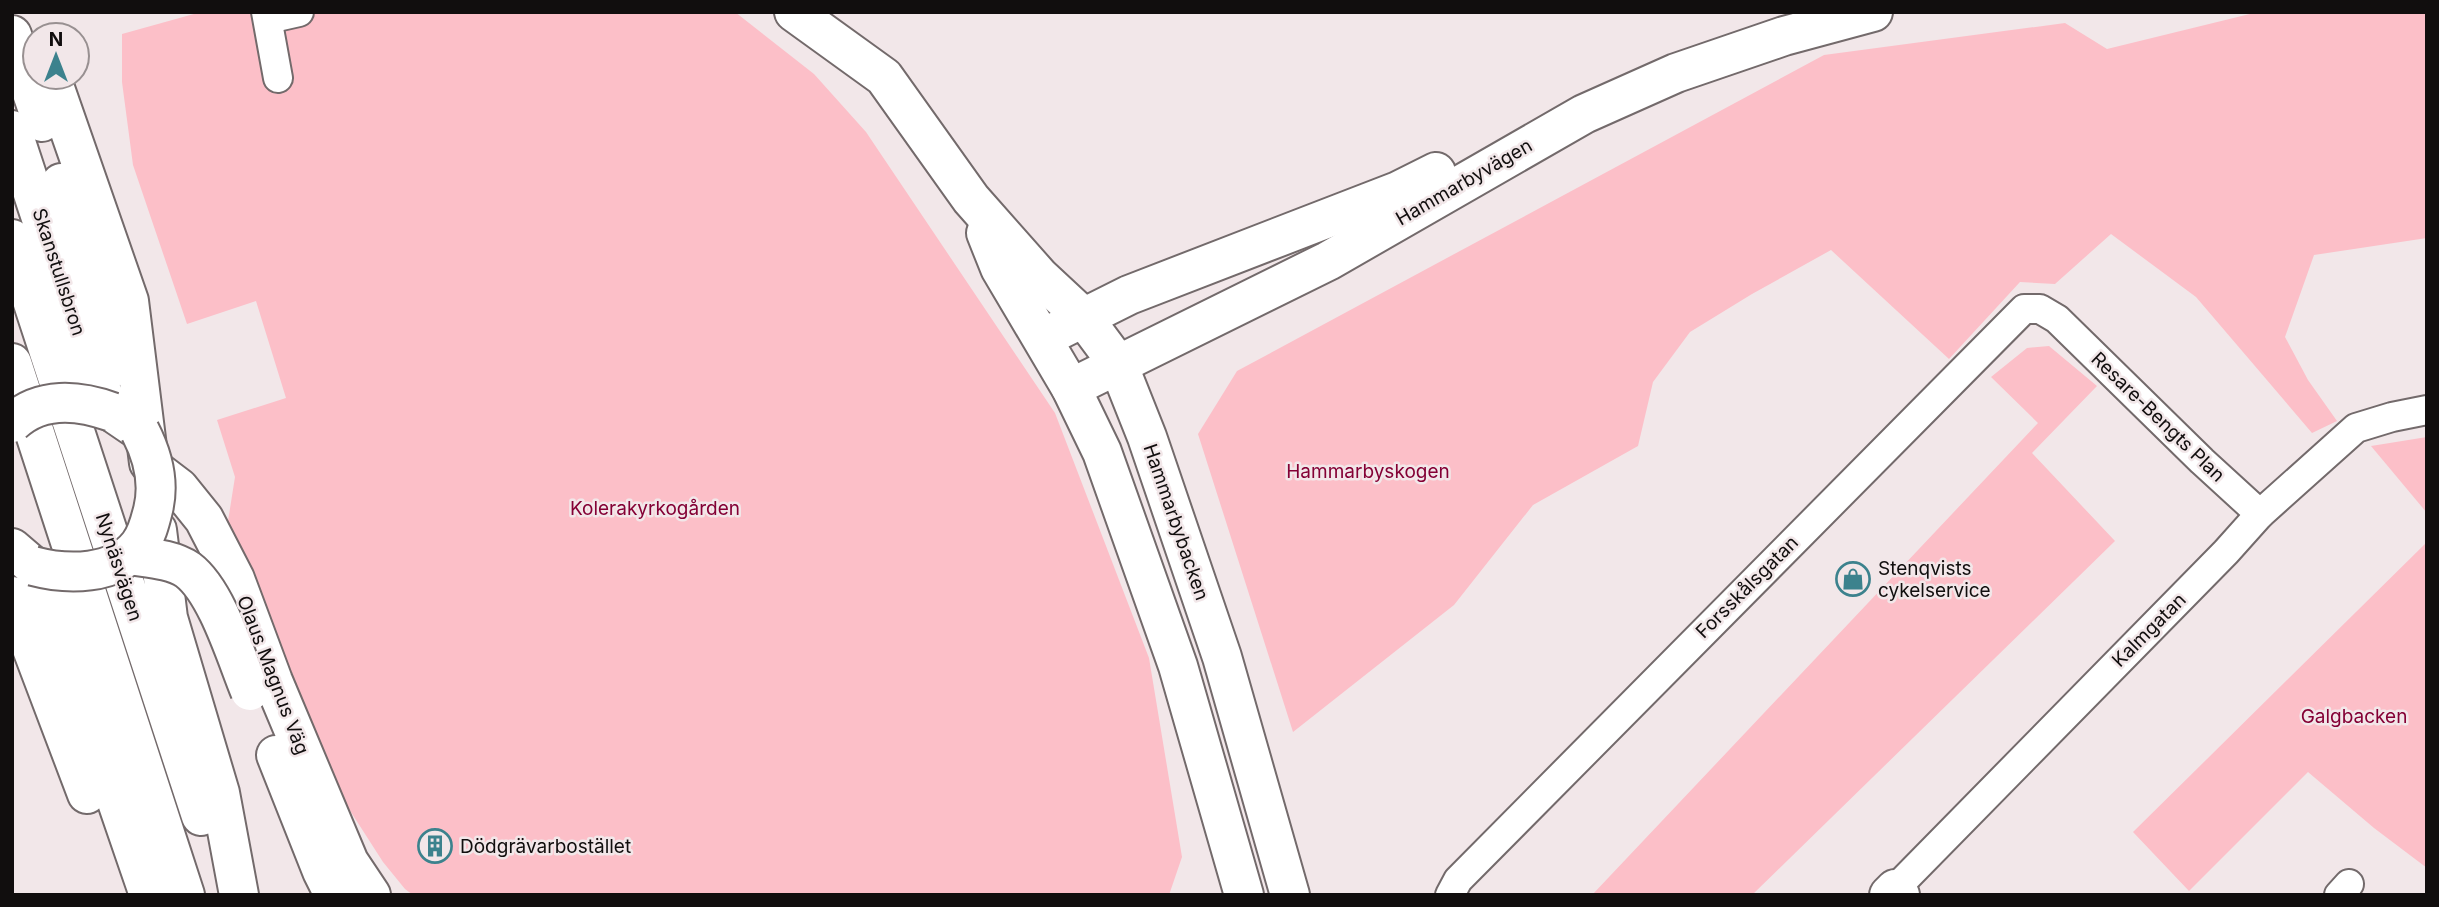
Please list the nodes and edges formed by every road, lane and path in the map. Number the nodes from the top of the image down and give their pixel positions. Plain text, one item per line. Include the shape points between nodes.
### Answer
1 (299, 12) edge
2 (794, 12) edge
3 (1792, 12) edge
4 (1873, 12) edge
5 (267, 16) edge
6 (12, 35) edge
7 (278, 78) dead end
8 (56, 91) edge
9 (12, 130) edge
10 (971, 199) junction
11 (12, 239) edge
12 (1083, 317) junction
13 (2056, 319) joint
14 (1043, 338) junction
15 (12, 363) edge
16 (1118, 363) junction
17 (1070, 388) junction
18 (2427, 411) edge
19 (126, 422) junction
20 (12, 423) edge
21 (155, 469) junction
22 (2260, 514) junction
23 (130, 555) junction
24 (19, 570) edge
25 (261, 686) junction
26 (1895, 893) edge
27 (124, 895) edge
28 (149, 895) edge
29 (185, 895) edge
30 (226, 895) edge
31 (239, 895) edge
32 (334, 895) edge
33 (371, 895) edge
34 (1244, 895) edge
35 (1290, 895) edge
36 (1450, 895) edge

1 - 5 street
2 - 10 main road, Hammarbybacken via 884,77
3 - 12 main road, Hammarbyvägen via 1674,55 1398,191 1146,288
4 - 16 main road, Hammarbyvägen via 1676,72 1584,114 1328,261
5 - 7 street
6 - 19 main road
8 - 31 main road via 129,301 168,618 220,793
9 - 19 main road, Skanstullsbron via 90,370
10 - 12 main road, Hammarbybacken via 1040,277
10 - 14 main road, Hammarbybacken via 1000,268
11 - 30 main road, Nynäsvägen
12 - 14 main road, Hammarbyvägen
12 - 16 main road, Hammarbybacken
13 - 22 street, Resare-Bengts Plan
13 - 36 street, Forsskålsgatan via 2040,309 2024,309 1458,880
14 - 17 main road, Hammarbybacken
15 - 29 main road, Nynäsvägen
16 - 17 main road, Hammarbyvägen
16 - 35 main road, Hammarbybacken via 1222,657
17 - 34 main road, Hammarbybacken via 1102,452 1178,666
18 - 22 street, Kalmgatan via 2356,428
19 - 20 main road, bridge via 95,406 58,402 24,413
19 - 21 main road, bridge via 150,449
21 - 23 main road, bridge via 148,528
21 - 25 main road, Olaus Magnus Väg via 179,488 204,519 235,579
22 - 26 street, Kalmgatan
23 - 24 main road, bridge via 92,570
23 - 25 main road, Olaus Magnus Väg, bridge via 165,560 187,570 208,592
24 - 27 main road via 49,690
24 - 28 main road via 52,601
25 - 32 main road, Olaus Magnus Väg via 322,872
25 - 33 main road, Olaus Magnus Väg via 349,862

